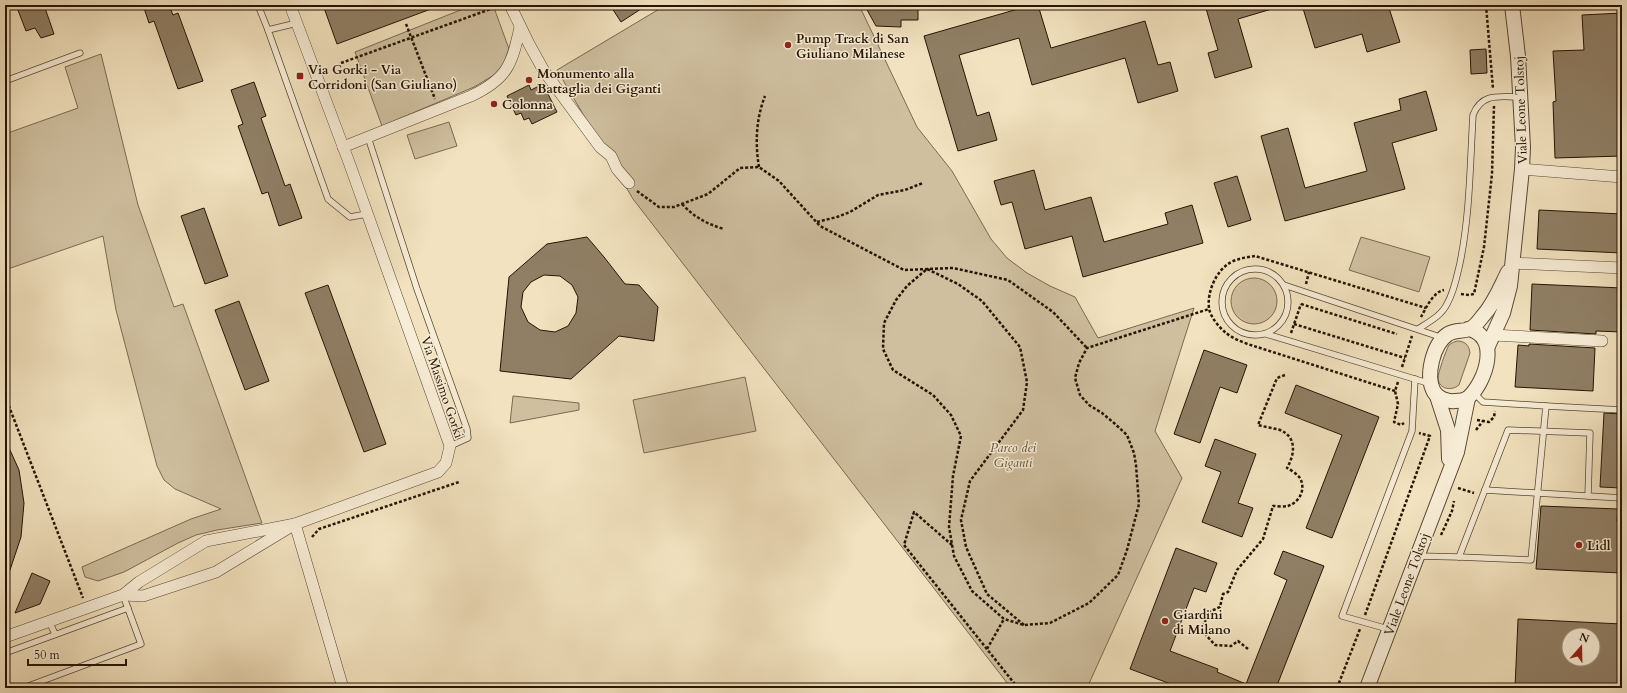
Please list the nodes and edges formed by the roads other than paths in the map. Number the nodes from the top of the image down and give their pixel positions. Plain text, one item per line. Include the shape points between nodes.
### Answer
1 (258, 5) edge
2 (290, 5) edge
3 (510, 5) edge
4 (1512, 5) edge
5 (297, 23) junction
6 (520, 27) junction
7 (268, 30) junction
8 (80, 53) dead end
9 (5, 81) edge
10 (1520, 97) junction
11 (368, 138) junction
12 (343, 147) junction
13 (1522, 169) junction
14 (1622, 177) edge
15 (629, 183) road end
16 (367, 214) junction
17 (1512, 263) junction
18 (1622, 268) edge
19 (1284, 285) junction
20 (1418, 329) junction
21 (1468, 329) junction
22 (1266, 334) junction
23 (1443, 338) junction
24 (1490, 340) junction
25 (1602, 341) dead end
26 (1416, 379) junction
27 (1434, 390) junction
28 (1470, 395) junction
29 (1546, 406) junction
30 (1622, 410) edge
31 (1544, 432) junction
32 (450, 446) junction
33 (1445, 480) junction
34 (1485, 490) junction
35 (1538, 493) junction
36 (1588, 496) junction
37 (1622, 498) edge
38 (295, 524) junction
39 (1417, 556) junction
40 (1459, 557) junction
41 (123, 595) junction
42 (128, 608) junction
43 (49, 621) junction
44 (1390, 630) junction
45 (54, 634) junction
46 (5, 637) edge
47 (5, 653) edge
48 (23, 688) edge
49 (344, 688) edge
50 (1367, 688) edge

1 - 7 lane
2 - 5 street, Via Massimo Gorki
3 - 6 street
4 - 10 street, Viale Leone Tolstoj
5 - 7 lane
5 - 12 street, Via Massimo Gorki
6 - 11 street via 513,58 500,78 489,87
6 - 15 street via 544,71
7 - 16 lane via 328,199 350,217
8 - 9 lane
10 - 13 street, Viale Leone Tolstoj
10 - 20 lane via 1485,99 1476,108 1466,226 1457,274 1448,304 1435,319
11 - 12 street
11 - 32 lane via 417,289 467,429 468,438
12 - 16 street, Via Massimo Gorki
13 - 14 street
13 - 17 street, Viale Leone Tolstoj
16 - 32 street, Via Massimo Gorki
17 - 18 street
17 - 21 street, Viale Leone Tolstoj via 1490,307
17 - 24 street, Viale Leone Tolstoj via 1507,300
19 - 20 lane
19 - 22 lane via 1288,299 1287,314 1275,329
19 - 22 lane via 1271,273 1254,269 1238,273 1224,290 1223,311 1235,329 1255,336
20 - 23 lane
21 - 23 street, Viale Leone Tolstoj via 1456,330
21 - 24 street
22 - 26 lane
23 - 27 street, Viale Leone Tolstoj via 1431,363 1430,374
24 - 25 street
24 - 28 street, Viale Leone Tolstoj via 1486,366
26 - 27 lane
26 - 44 lane via 1412,430 1342,616
27 - 28 street via 1444,400 1451,402
27 - 33 street, Viale Leone Tolstoj via 1449,436 1450,458
28 - 29 lane via 1483,402
28 - 33 street, Viale Leone Tolstoj via 1456,452
29 - 30 lane
29 - 31 lane
31 - 34 lane via 1508,430
31 - 35 lane
31 - 36 lane via 1590,433
32 - 38 street, Via Massimo Gorki via 446,463 438,472
33 - 39 street, Viale Leone Tolstoj
34 - 35 lane
34 - 40 lane
35 - 36 lane
35 - 40 lane via 1531,560
36 - 37 lane
38 - 41 street via 216,572 143,596
38 - 41 street via 206,541 139,582
38 - 49 street
39 - 40 lane
39 - 44 street, Viale Leone Tolstoj
41 - 42 lane
41 - 43 street
42 - 45 lane
42 - 48 lane via 141,644
43 - 45 lane
43 - 46 street
44 - 50 street, Viale Leone Tolstoj
45 - 47 lane

